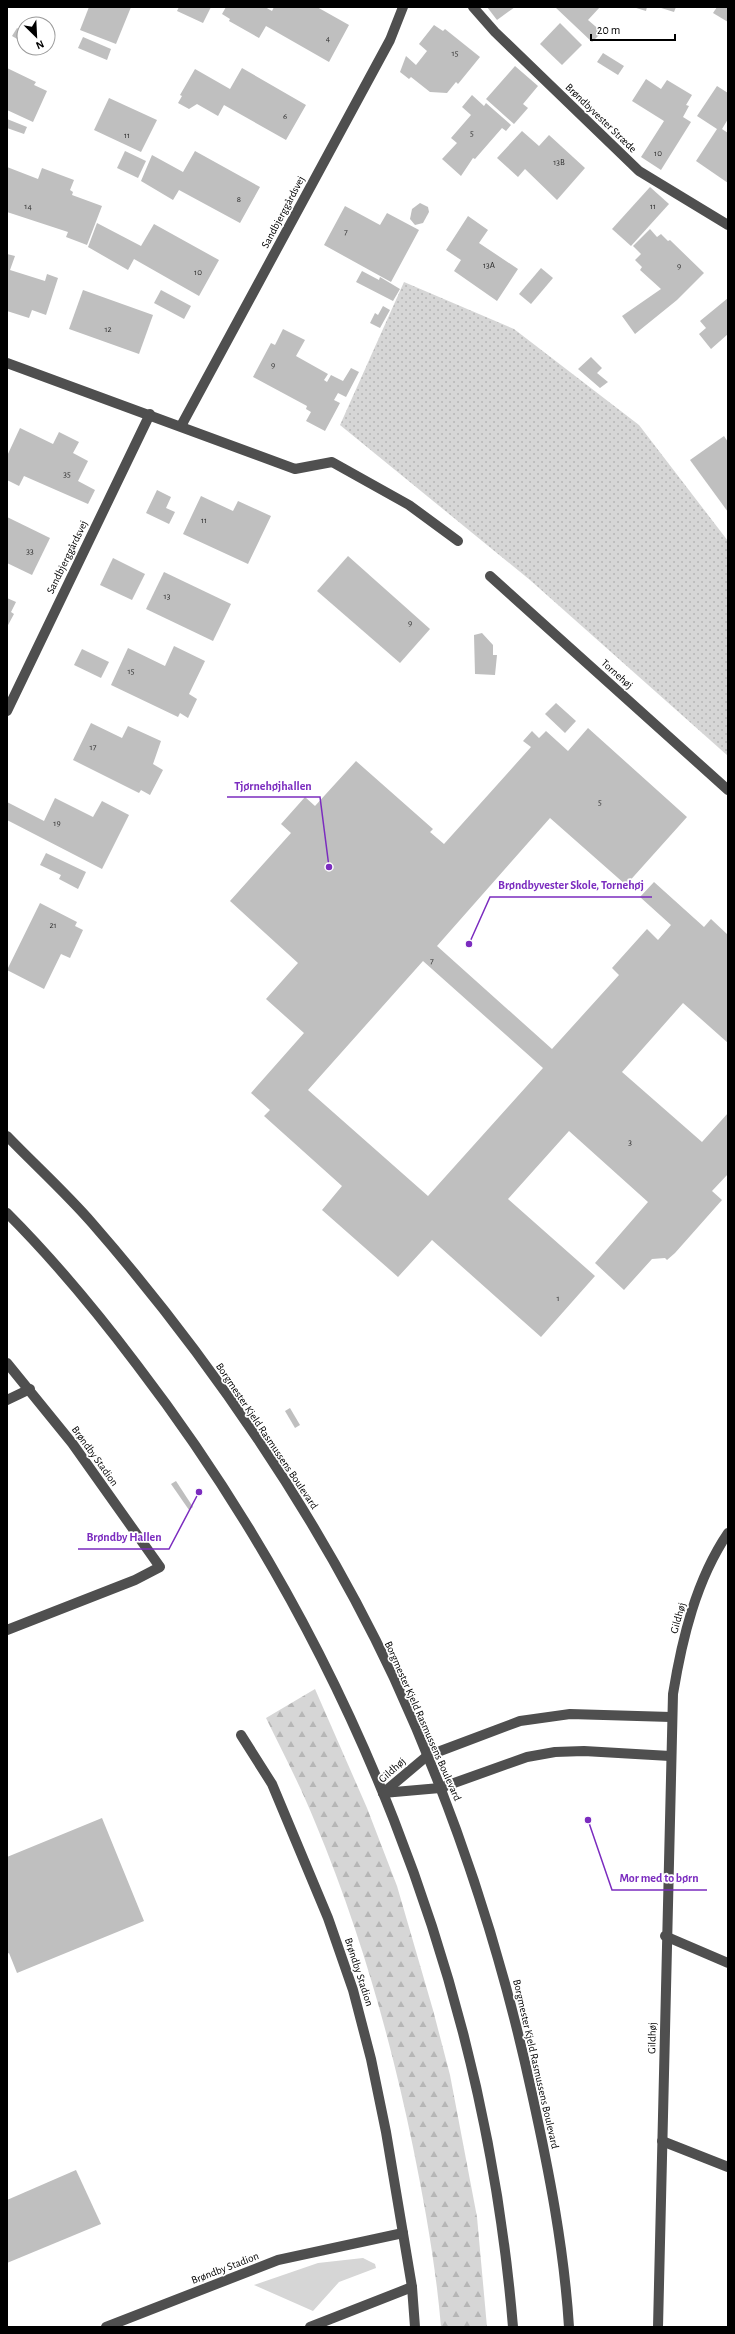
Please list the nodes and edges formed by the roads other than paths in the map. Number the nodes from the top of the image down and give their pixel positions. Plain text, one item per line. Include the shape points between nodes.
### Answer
1 (403, 7) edge
2 (473, 7) edge
3 (728, 225) edge
4 (7, 363) edge
5 (150, 414) junction
6 (181, 426) junction
7 (458, 541) dead end
8 (490, 576) dead end
9 (7, 711) edge
10 (728, 790) edge
11 (7, 1136) edge
12 (7, 1213) edge
13 (7, 1363) edge
14 (30, 1389) junction
15 (7, 1400) edge
16 (728, 1533) edge
17 (7, 1630) edge
18 (671, 1717) junction
19 (241, 1735) dead end
20 (427, 1756) junction
21 (670, 1756) junction
22 (440, 1788) junction
23 (384, 1793) junction
24 (666, 1936) junction
25 (728, 1964) edge
26 (662, 2141) junction
27 (728, 2167) edge
28 (403, 2233) junction
29 (412, 2287) junction
30 (106, 2327) edge
31 (310, 2327) edge
32 (415, 2327) edge
33 (513, 2327) edge
34 (569, 2327) edge
35 (658, 2327) edge

1 - 6 street, Sandbjerggårdsvej via 390,40
2 - 3 street, Brøndbyvester Stræde via 495,32 639,171
4 - 5 street
5 - 6 street
5 - 9 street, Sandbjerggårdsvej
6 - 7 street via 295,469 332,462 409,505
8 - 10 street, Tornehøj
11 - 20 street, Borgmester Kjeld Rasmussens Boulevard via 90,1221 159,1303 258,1441 303,1511 355,1601 393,1677
12 - 23 street via 101,1318 180,1422 227,1492 288,1593
13 - 14 street, Brøndby Stadion
14 - 15 street
14 - 17 street, Brøndby Stadion via 72,1443 160,1567 135,1580
16 - 18 street, Gildhøj via 718,1548 694,1604 679,1658
18 - 20 street, Gildhøj via 570,1714 544,1716 520,1721
18 - 21 street, Gildhøj
19 - 28 street, Brøndby Stadion via 258,1759 281,1804 325,1911 353,1990 371,2059
20 - 22 street, Borgmester Kjeld Rasmussens Boulevard
20 - 23 street, Gildhøj
21 - 22 street, Gildhøj via 584,1751 555,1752 527,1758
21 - 24 street, Gildhøj
22 - 23 street, Gildhøj
22 - 34 street, Borgmester Kjeld Rasmussens Boulevard via 471,1870 520,2035 555,2208
23 - 33 street via 445,1965 467,2050 488,2143 502,2226
24 - 25 street
24 - 26 street, Gildhøj
26 - 27 street
26 - 35 street, Gildhøj
28 - 29 street, Brøndby Stadion
28 - 30 street, Brøndby Stadion via 278,2260
29 - 31 street
29 - 32 street, Brøndby Stadion

